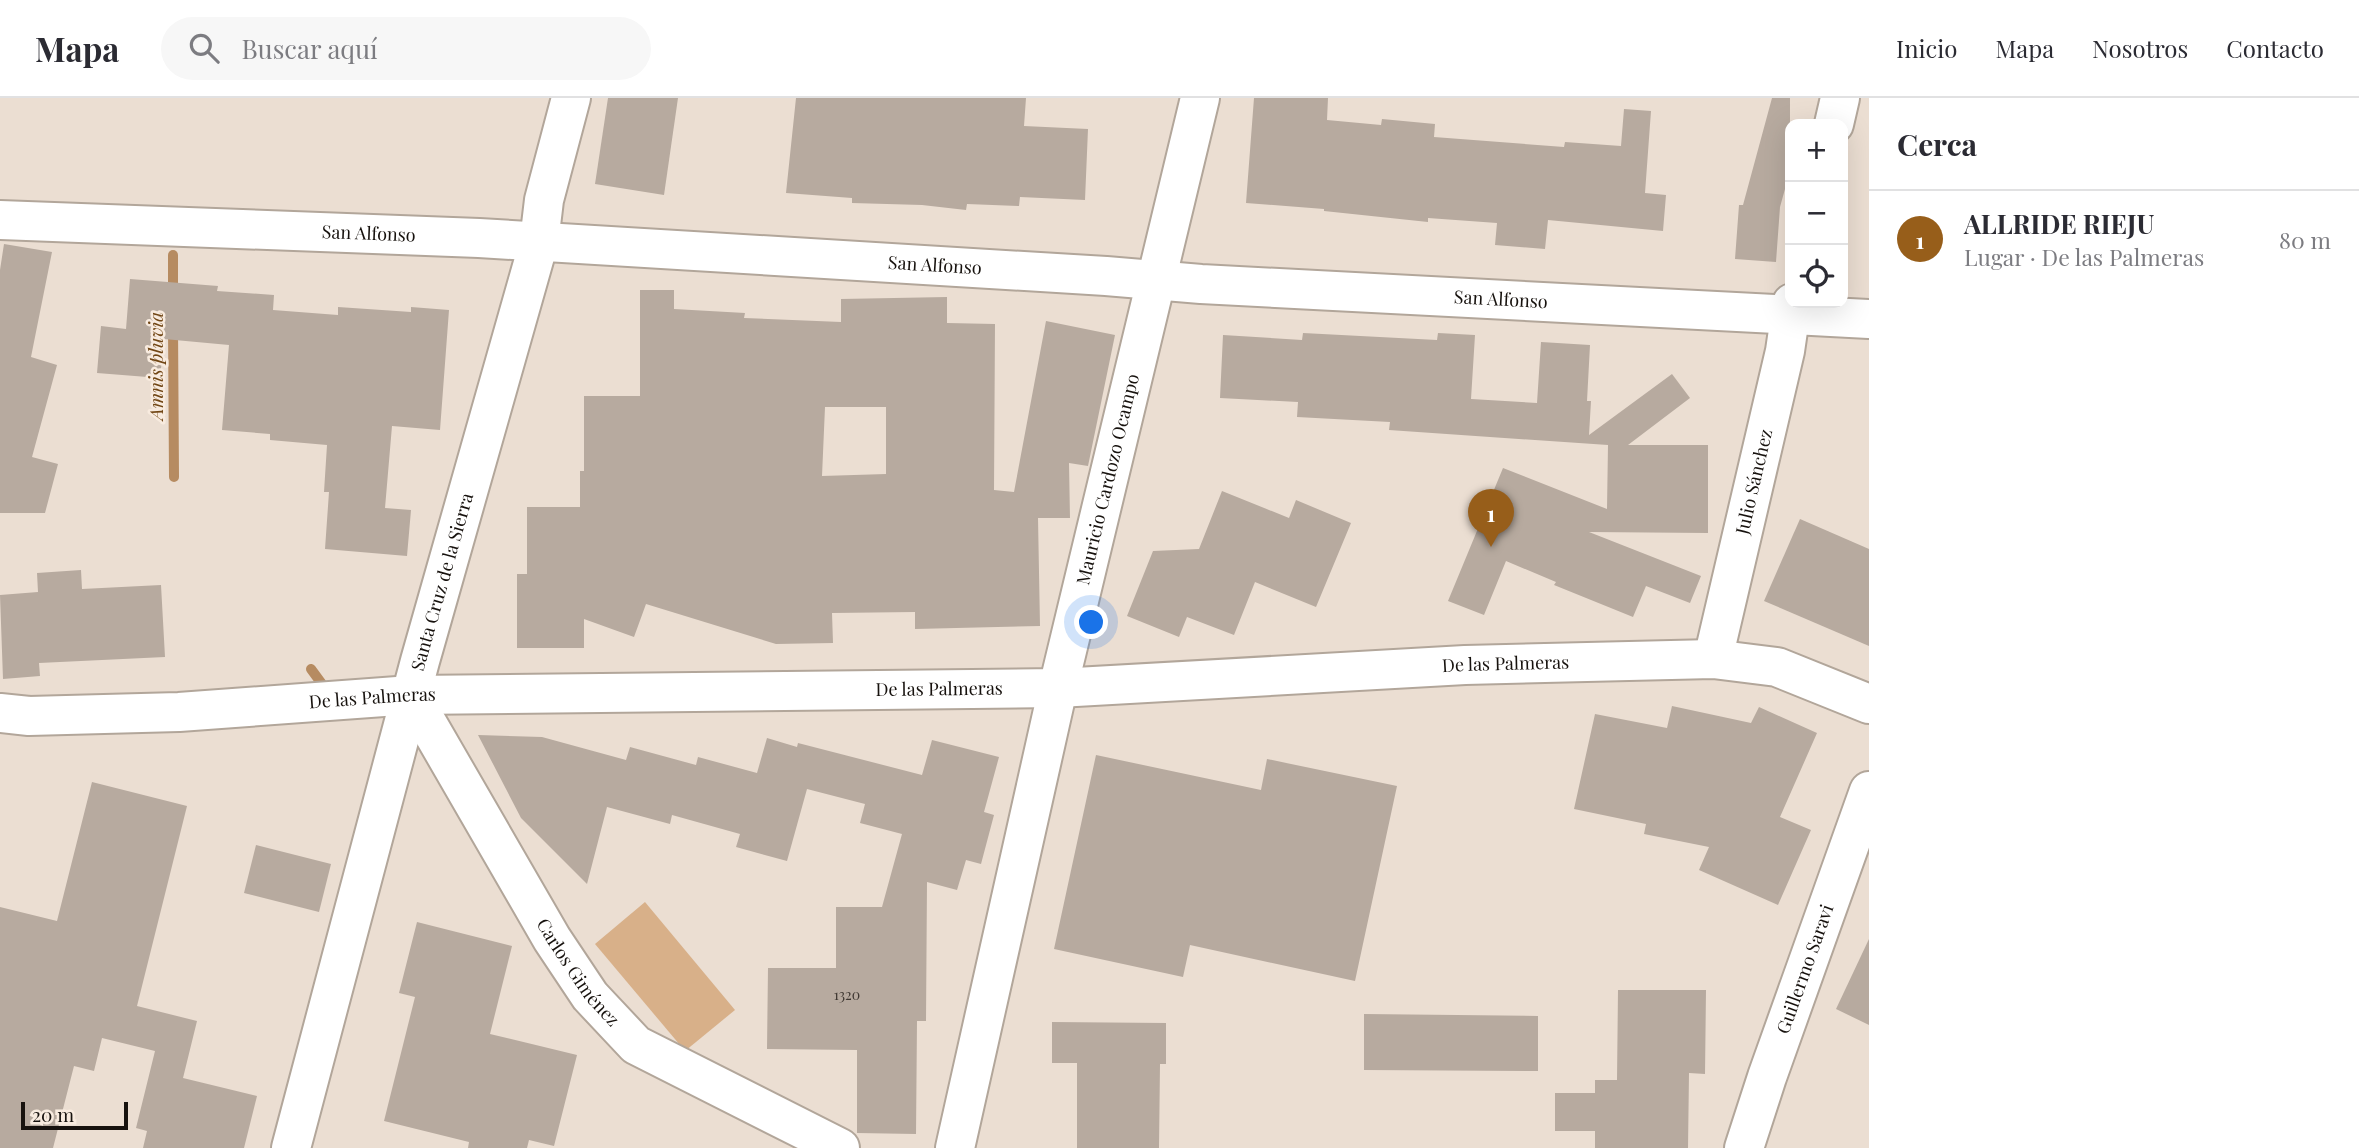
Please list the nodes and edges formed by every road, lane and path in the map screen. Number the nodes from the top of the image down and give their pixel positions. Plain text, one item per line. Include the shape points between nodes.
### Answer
1 (571, 98) edge
2 (1200, 98) edge
3 (1840, 98) edge
4 (1835, 119) edge
5 (0, 220) edge
6 (539, 242) junction
7 (1157, 280) junction
8 (1790, 309) edge
9 (1869, 319) edge
10 (1713, 659) junction
11 (1058, 688) junction
12 (411, 695) junction
13 (1869, 704) edge
14 (0, 713) edge
15 (1869, 791) edge
16 (291, 1148) edge
17 (840, 1148) edge
18 (955, 1148) edge
19 (1744, 1148) edge

1 - 6 street, Santa Cruz de la Sierra via 544,200
2 - 7 street, Mauricio Cardozo Ocampo
3 - 4 street
5 - 6 street, San Alfonso
6 - 7 street, San Alfonso
6 - 12 street, Santa Cruz de la Sierra
7 - 8 street, San Alfonso
7 - 11 street, Mauricio Cardozo Ocampo
8 - 9 street, San Alfonso
8 - 10 street, Julio Sánchez via 1785,351
10 - 11 street, De las Palmeras via 1465,664
10 - 13 street, De las Palmeras via 1777,667
11 - 12 street, De las Palmeras
11 - 18 street, Mauricio Cardozo Ocampo
12 - 14 street, De las Palmeras via 179,712
12 - 16 street, Santa Cruz de la Sierra
12 - 17 street, Carlos Giménez via 552,939 590,996 636,1045
15 - 19 street, Guillermo Saravi

